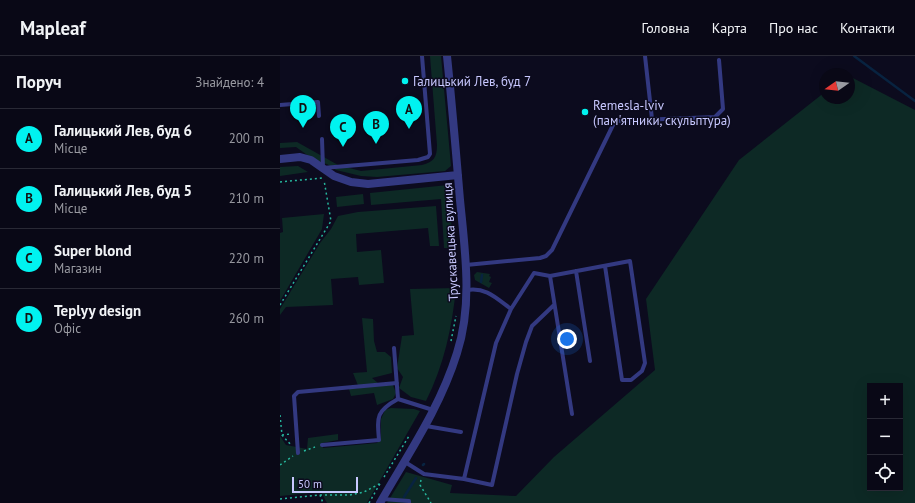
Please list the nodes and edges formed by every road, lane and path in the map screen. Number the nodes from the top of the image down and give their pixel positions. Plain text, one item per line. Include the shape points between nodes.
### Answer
1 (422, 56) edge
2 (447, 56) edge
3 (645, 56) edge
4 (719, 60) dead end
5 (280, 105) edge
6 (319, 116) dead end
7 (652, 119) junction
8 (322, 139) dead end
9 (280, 159) edge
10 (323, 168) junction
11 (458, 175) junction
12 (280, 182) edge
13 (466, 265) junction
14 (605, 266) junction
15 (576, 271) junction
16 (550, 276) junction
17 (467, 290) junction
18 (280, 305) edge
19 (554, 305) junction
20 (511, 309) junction
21 (457, 310) dead end
22 (451, 341) dead end
23 (394, 348) dead end
24 (590, 361) dead end
25 (396, 383) junction
26 (398, 399) junction
27 (433, 410) junction
28 (572, 414) dead end
29 (280, 415) edge
30 (425, 426) junction
31 (412, 430) dead end
32 (461, 432) dead end
33 (322, 445) joint
34 (298, 453) junction
35 (405, 461) junction
36 (280, 465) edge
37 (422, 473) junction
38 (464, 479) junction
39 (381, 482) junction
40 (320, 495) junction
41 (280, 499) edge
42 (381, 501) edge
43 (322, 503) edge
44 (369, 503) edge
45 (409, 503) edge
46 (431, 503) edge

1 - 10 lane via 430,154 428,157
2 - 11 street, Трускавецька вулиця
3 - 7 lane
4 - 7 lane via 723,109 715,117
5 - 6 lane via 318,102
7 - 13 lane via 616,121 548,255 540,258
8 - 10 lane
9 - 10 street via 300,157 311,160
10 - 11 street via 344,180 368,184
11 - 13 street, Трускавецька вулиця
12 - 18 path via 324,178 331,221
13 - 17 street, Трускавецька вулиця
14 - 14 lane via 630,261 645,363 642,371 632,380 622,380
14 - 15 lane
15 - 16 lane
15 - 24 lane
16 - 19 lane
16 - 20 lane via 534,272
17 - 20 lane via 478,288
17 - 27 street, Трускавецька вулиця via 458,352 446,385
19 - 28 lane
19 - 38 lane via 532,326 526,342 492,485
20 - 38 lane via 496,343
21 - 22 path
23 - 25 lane
25 - 26 lane
25 - 34 lane via 298,392 294,396
26 - 27 lane
26 - 33 lane via 385,406 378,417 378,440
27 - 30 street, Трускавецька вулиця
29 - 34 path via 282,435
30 - 32 lane
30 - 35 street, Трускавецька вулиця
31 - 39 path
33 - 34 path
34 - 36 path
35 - 37 lane
35 - 42 street, Трускавецька вулиця
37 - 38 lane
37 - 46 path via 420,486
39 - 40 path via 364,492 350,495
39 - 44 path
40 - 41 path
40 - 43 path
42 - 45 lane

